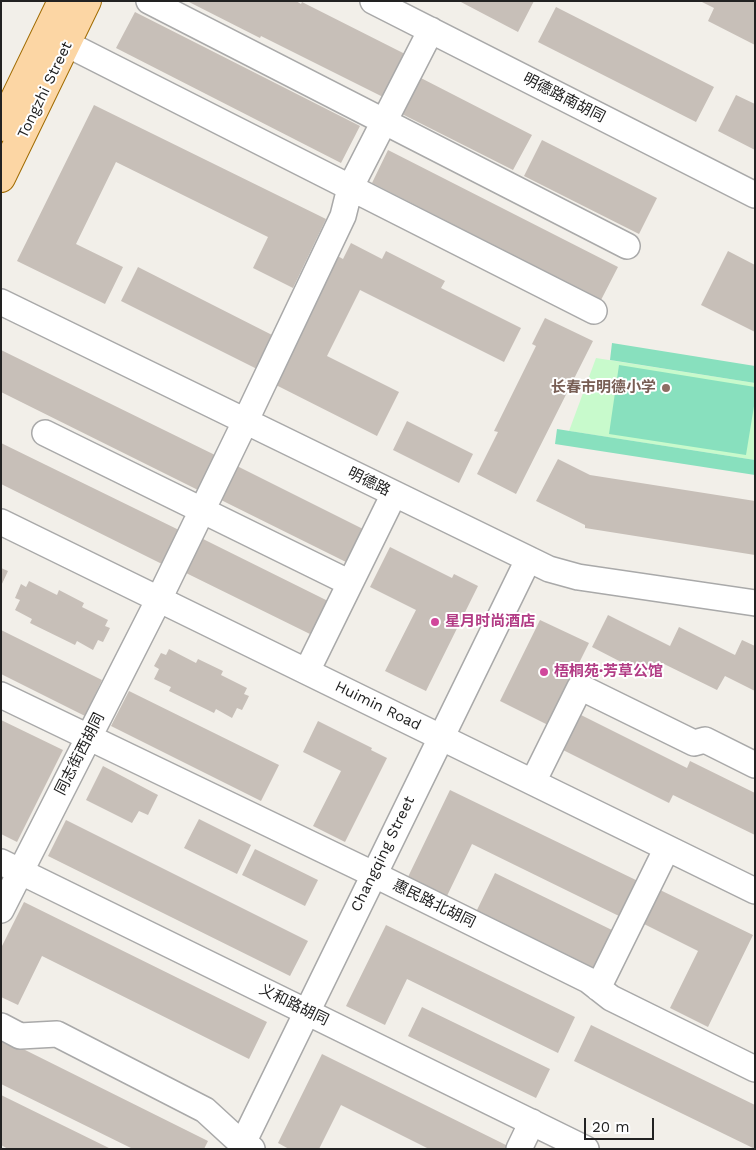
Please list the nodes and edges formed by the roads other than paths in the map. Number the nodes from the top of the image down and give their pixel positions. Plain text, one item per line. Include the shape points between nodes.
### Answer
1 (87, 1) edge
2 (149, 1) edge
3 (373, 1) edge
4 (59, 2) edge
5 (431, 30) junction
6 (67, 44) junction
7 (384, 121) junction
8 (1, 127) edge
9 (1, 178) edge
10 (350, 188) junction
11 (755, 195) edge
12 (627, 246) dead end
13 (1, 302) edge
14 (594, 310) dead end
15 (245, 422) junction
16 (45, 433) dead end
17 (394, 494) junction
18 (202, 510) junction
19 (1, 522) edge
20 (528, 560) junction
21 (350, 583) junction
22 (159, 599) junction
23 (755, 603) edge
24 (307, 671) junction
25 (1, 695) edge
26 (89, 737) junction
27 (441, 737) junction
28 (755, 765) edge
29 (533, 782) junction
30 (667, 848) junction
31 (11, 866) edge
32 (374, 874) junction
33 (755, 891) edge
34 (1, 910) edge
35 (598, 988) junction
36 (307, 1012) junction
37 (1, 1026) edge
38 (755, 1068) edge
39 (532, 1122) junction
40 (244, 1147) edge
41 (519, 1149) edge
42 (586, 1149) edge

1 - 6 main road, Tongzhi Street
2 - 7 street
3 - 5 street, 明德路南胡同
4 - 8 main road, Tongzhi Street
5 - 7 street, 同志街西胡同
5 - 11 street, 明德路南胡同
6 - 9 main road, Tongzhi Street
6 - 10 street
7 - 10 street, 同志街西胡同
7 - 12 street
10 - 14 street
10 - 15 street, 同志街西胡同 via 342,216
13 - 15 street, 明德路
15 - 17 street, 明德路
15 - 18 street, 同志街西胡同
16 - 18 street
17 - 20 street, 明德路
17 - 21 street
18 - 21 street
18 - 22 street, 同志街西胡同
19 - 22 street, Huimin Road
20 - 23 street, 明德路 via 578,577
20 - 27 street, Changqing Street
21 - 24 street
22 - 24 street, Huimin Road
22 - 26 street, 同志街西胡同
24 - 27 street, Huimin Road
25 - 26 street, 惠民路北胡同
26 - 31 street, 同志街西胡同
26 - 32 street, 惠民路北胡同
27 - 29 street, Huimin Road
27 - 32 street, Changqing Street
28 - 29 street via 705,740 694,743 580,687
29 - 30 street, Huimin Road
30 - 33 street, Huimin Road
30 - 35 street
31 - 34 street, 同志街西胡同
31 - 36 street, 义和路胡同
32 - 35 street, 惠民路北胡同 via 588,980
32 - 36 street, Changqing Street
35 - 38 street, 惠民路北胡同 via 611,998
36 - 39 street, 义和路胡同
36 - 40 street, Changqing Street
37 - 40 street via 20,1036 57,1034 205,1110
39 - 41 street
39 - 42 street, 义和路胡同

